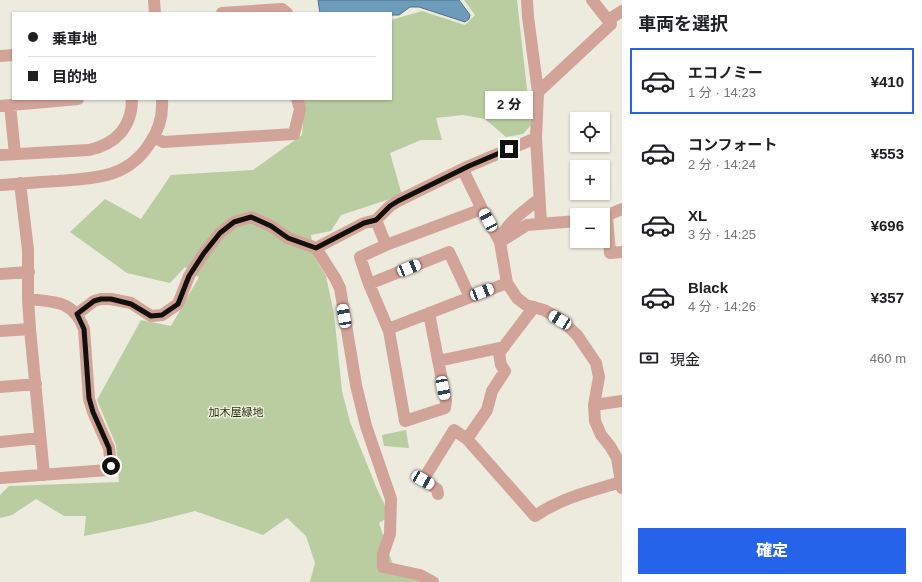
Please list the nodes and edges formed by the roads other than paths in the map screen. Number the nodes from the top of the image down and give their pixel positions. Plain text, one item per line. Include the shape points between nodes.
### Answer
1 (154, 0) edge
2 (527, 0) edge
3 (592, 0) edge
4 (622, 11) edge
5 (155, 12) edge
6 (237, 12) edge
7 (286, 12) edge
8 (608, 20) junction
9 (12, 55) edge
10 (0, 56) edge
11 (538, 92) junction
12 (68, 100) edge
13 (132, 100) edge
14 (162, 100) edge
15 (297, 100) edge
16 (5, 106) edge
17 (154, 137) junction
18 (536, 138) junction
19 (15, 154) junction
20 (0, 155) edge
21 (463, 170) junction
22 (20, 184) junction
23 (0, 185) edge
24 (535, 202) dead end
25 (482, 209) junction
26 (622, 209) edge
27 (610, 214) edge
28 (376, 220) junction
29 (570, 221) edge
30 (541, 223) junction
31 (500, 242) junction
32 (386, 245) junction
33 (316, 248) junction
34 (609, 248) edge
35 (622, 252) edge
36 (28, 272) junction
37 (0, 274) edge
38 (507, 283) junction
39 (369, 284) junction
40 (470, 297) junction
41 (28, 299) junction
42 (534, 307) junction
43 (429, 313) junction
44 (77, 314) junction
45 (30, 329) junction
46 (388, 329) junction
47 (0, 331) edge
48 (504, 347) junction
49 (438, 360) junction
50 (36, 384) junction
51 (0, 387) edge
52 (622, 401) edge
53 (594, 405) junction
54 (40, 438) junction
55 (467, 439) junction
56 (0, 442) edge
57 (44, 475) junction
58 (0, 478) edge
59 (622, 485) edge
60 (438, 494) dead end
61 (433, 582) edge

1 - 5 street
2 - 11 street
3 - 8 street
4 - 8 street
6 - 7 street via 282,9
8 - 11 street via 611,24
9 - 10 street
11 - 18 street
12 - 16 street
13 - 19 street via 128,121 122,131 102,147
14 - 17 street via 160,120
15 - 17 street via 300,109 294,134 163,142
16 - 19 street
17 - 22 street via 135,161 111,174 96,178
18 - 21 street
18 - 30 street
19 - 20 street
21 - 25 street
21 - 28 street via 398,201
22 - 23 street
22 - 36 street
24 - 31 street via 502,233
25 - 31 street
25 - 32 street
26 - 27 street
28 - 32 street
28 - 33 street via 364,223
29 - 30 street
30 - 31 street via 527,225
31 - 38 street
32 - 39 street via 360,257
33 - 44 street via 288,238 271,226 251,217 234,222 220,233 189,276 178,304 162,315 151,316 131,304 111,299 94,301
33 - 61 street via 340,288 356,385 366,426 391,499 390,534 383,567 420,576
34 - 35 street via 610,254
36 - 37 street
36 - 41 street
38 - 40 street
38 - 42 street via 517,298
39 - 40 street via 449,252
39 - 46 street
40 - 43 street
41 - 44 street via 57,302
41 - 45 street
42 - 48 street
42 - 53 street via 560,320 577,335 596,363 599,377
43 - 46 street
43 - 49 street
44 - 57 street via 84,329 89,398 109,448 111,466 108,470
45 - 47 street
45 - 50 street
46 - 49 street via 405,420 445,408
48 - 49 street
48 - 55 street via 499,354 505,371 492,391 487,410
50 - 51 street
50 - 54 street
52 - 53 street
53 - 59 street via 595,421 617,458
54 - 56 street
54 - 57 street
55 - 59 street via 534,516 568,498
55 - 60 street via 454,430 423,480 437,489
57 - 58 street

